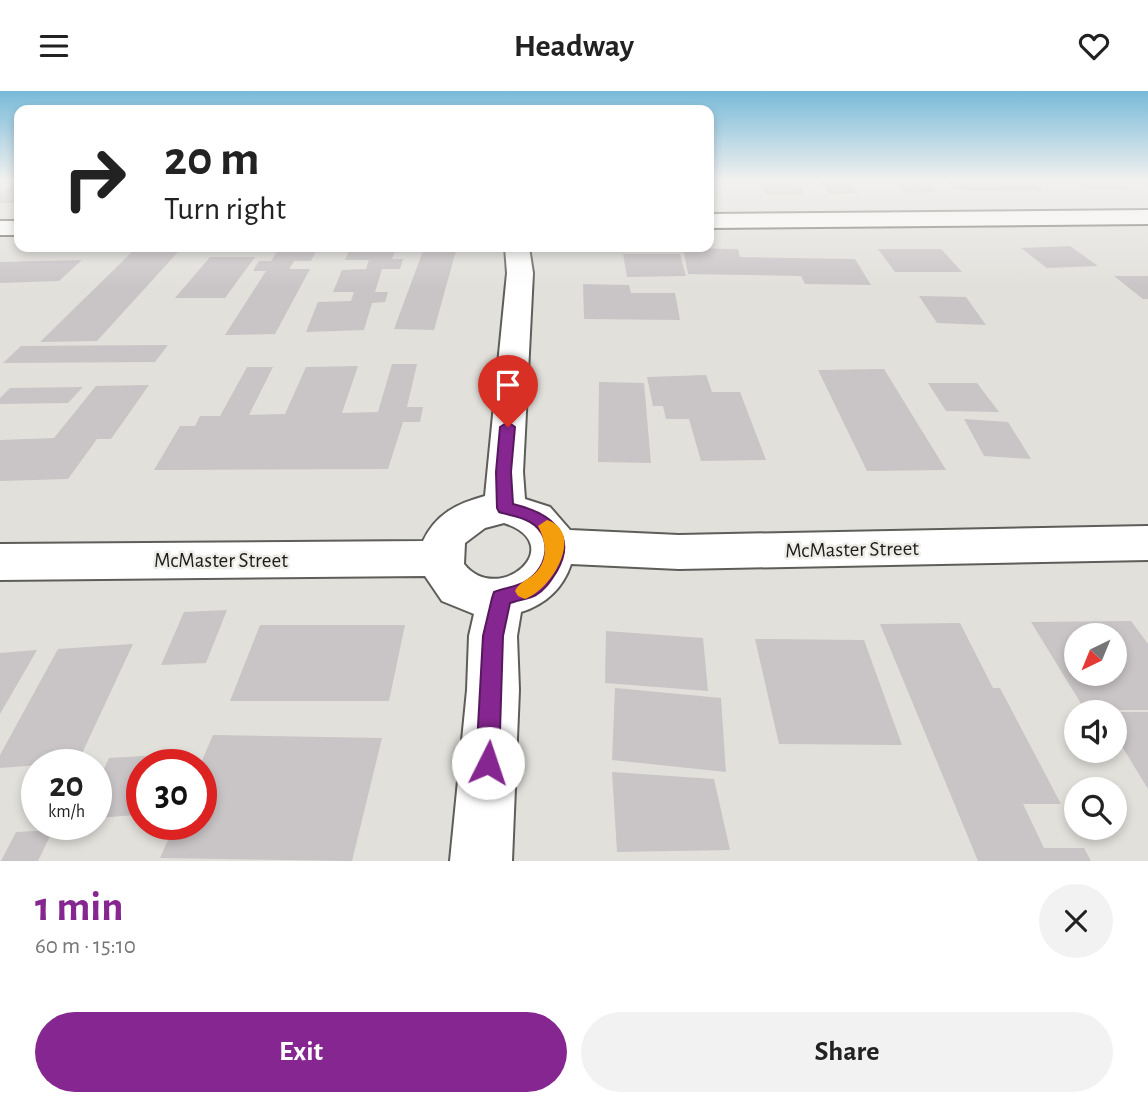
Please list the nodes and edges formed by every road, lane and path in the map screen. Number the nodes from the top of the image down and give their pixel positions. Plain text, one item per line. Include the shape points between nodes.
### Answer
1 (1148, 217) edge
2 (714, 221) edge
3 (519, 252) edge
4 (505, 508) junction
5 (1148, 543) edge
6 (555, 546) junction
7 (441, 558) junction
8 (0, 562) edge
9 (501, 598) junction
10 (481, 861) edge

1 - 2 street
3 - 4 street via 503,472
4 - 6 street via 534,515 552,534
4 - 7 street via 478,512 455,526
5 - 6 street, McMaster Street via 679,552
6 - 9 street via 555,558 542,580
7 - 8 street, McMaster Street
7 - 9 street via 459,589
9 - 10 street via 493,636

